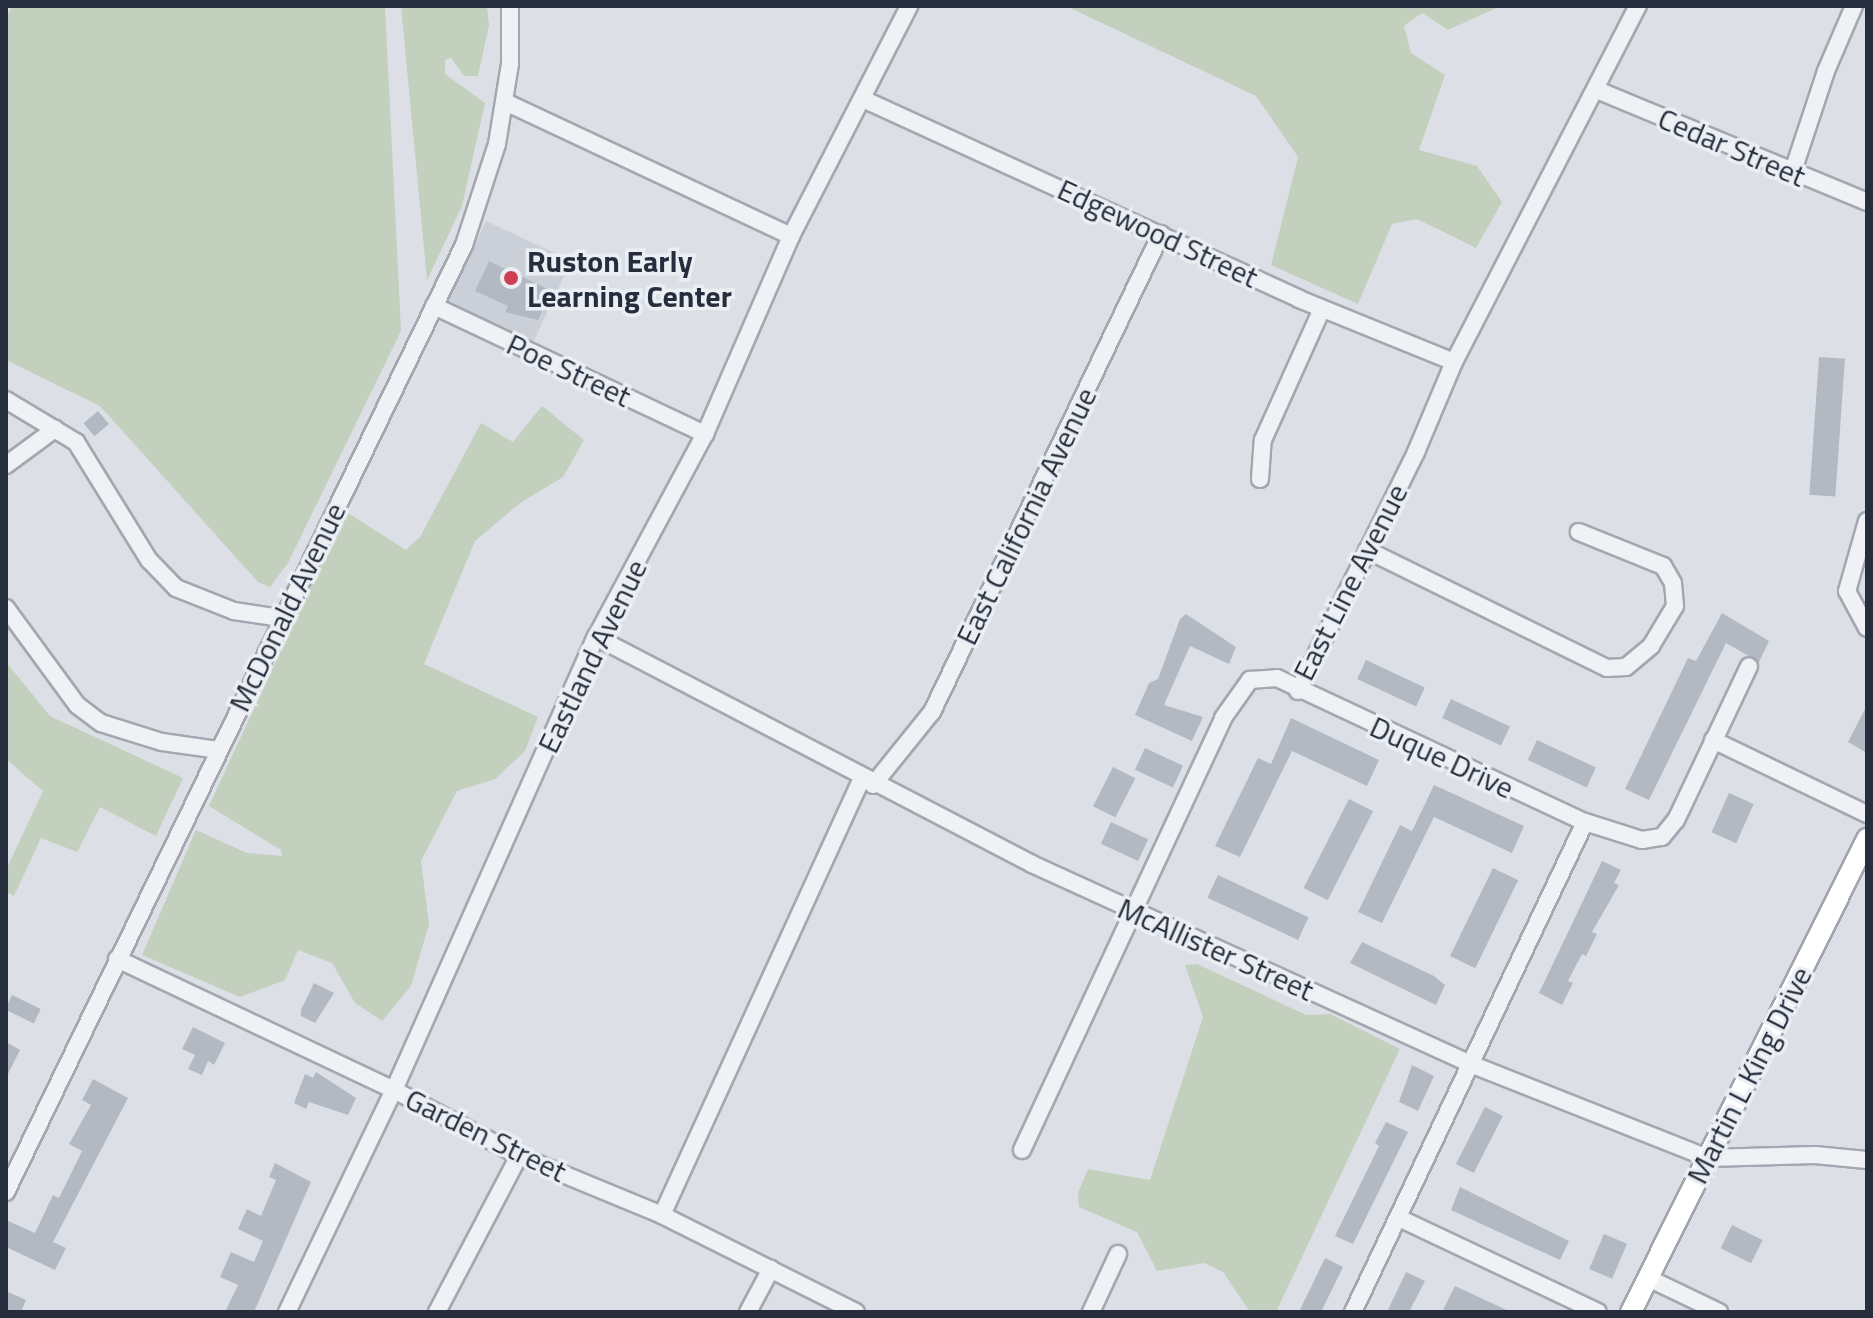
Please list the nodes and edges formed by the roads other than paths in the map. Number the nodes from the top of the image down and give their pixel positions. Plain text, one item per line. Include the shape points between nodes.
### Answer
1 (510, 6) edge
2 (909, 6) edge
3 (1638, 6) edge
4 (1854, 6) edge
5 (1597, 90) junction
6 (863, 99) junction
7 (505, 102) junction
8 (1792, 174) junction
9 (1867, 202) edge
10 (1161, 234) junction
11 (791, 236) junction
12 (434, 306) junction
13 (1322, 309) junction
14 (1454, 362) junction
15 (6, 400) edge
16 (55, 429) junction
17 (705, 434) junction
18 (6, 465) edge
19 (1260, 479) dead end
20 (1867, 521) edge
21 (1579, 532) dead end
22 (1367, 550) junction
23 (6, 608) edge
24 (281, 618) junction
25 (1867, 628) edge
26 (596, 637) junction
27 (1749, 666) dead end
28 (1298, 691) junction
29 (1713, 740) junction
30 (219, 750) junction
31 (868, 781) junction
32 (1867, 814) edge
33 (1585, 822) junction
34 (1867, 839) edge
35 (1135, 912) junction
36 (117, 959) junction
37 (1473, 1065) junction
38 (394, 1090) junction
39 (1022, 1150) dead end
40 (519, 1156) junction
41 (1708, 1158) junction
42 (1867, 1160) edge
43 (6, 1192) edge
44 (662, 1215) junction
45 (1399, 1218) junction
46 (1118, 1254) dead end
47 (771, 1269) junction
48 (1648, 1278) junction
49 (287, 1312) edge
50 (437, 1312) edge
51 (748, 1312) edge
52 (856, 1312) edge
53 (1091, 1312) edge
54 (1353, 1312) edge
55 (1598, 1312) edge
56 (1631, 1312) edge
57 (1719, 1312) edge

1 - 7 street, McDonald Avenue
2 - 6 street, Eastland Avenue
3 - 5 street, East Line Avenue
4 - 8 street
5 - 8 street, Cedar Street
5 - 14 street, East Line Avenue
6 - 10 street, Edgewood Street
6 - 11 street, Eastland Avenue
7 - 11 street
7 - 12 street, McDonald Avenue via 487,184
8 - 9 street, Cedar Street
10 - 13 street, Edgewood Street
10 - 31 street, East California Avenue via 932,712
11 - 17 street, Eastland Avenue
12 - 17 street, Poe Street
12 - 24 street, McDonald Avenue
13 - 14 street, Edgewood Street
13 - 19 street via 1263,440
14 - 22 street, East Line Avenue
15 - 16 street
16 - 18 street
16 - 24 street via 76,442 149,560 176,588 234,611
17 - 26 street, Eastland Avenue
20 - 25 street via 1847,591
21 - 22 street via 1663,566 1673,583 1675,606 1651,646 1626,667 1607,668
22 - 28 street, East Line Avenue
23 - 30 street via 77,705 101,723 162,742
24 - 30 street, McDonald Avenue
26 - 31 street, McAllister Street
26 - 38 street, Eastland Avenue
27 - 29 street, Duque Drive
28 - 33 street, Duque Drive
28 - 35 street, East Line Avenue via 1277,678 1250,680 1223,718
29 - 32 street
29 - 33 street, Duque Drive via 1676,820 1662,837 1642,840
30 - 36 street, McDonald Avenue
31 - 35 street, McAllister Street
31 - 44 street, East California Avenue
33 - 37 street
34 - 41 main road, Martin L King Drive
35 - 37 street, McAllister Street
35 - 39 street, East Line Avenue
36 - 38 street, Garden Street
36 - 43 street, McDonald Avenue
37 - 41 street, McAllister Street
37 - 45 street
38 - 40 street, Garden Street
38 - 49 street, Eastland Avenue
40 - 44 street, Garden Street
40 - 50 street
41 - 42 street, McAllister Street via 1815,1155
41 - 48 main road, Martin L King Drive
44 - 47 street, Garden Street
45 - 54 street
45 - 55 street
46 - 53 street
47 - 51 street
47 - 52 street, Garden Street
48 - 56 main road, Martin L King Drive
48 - 57 street

